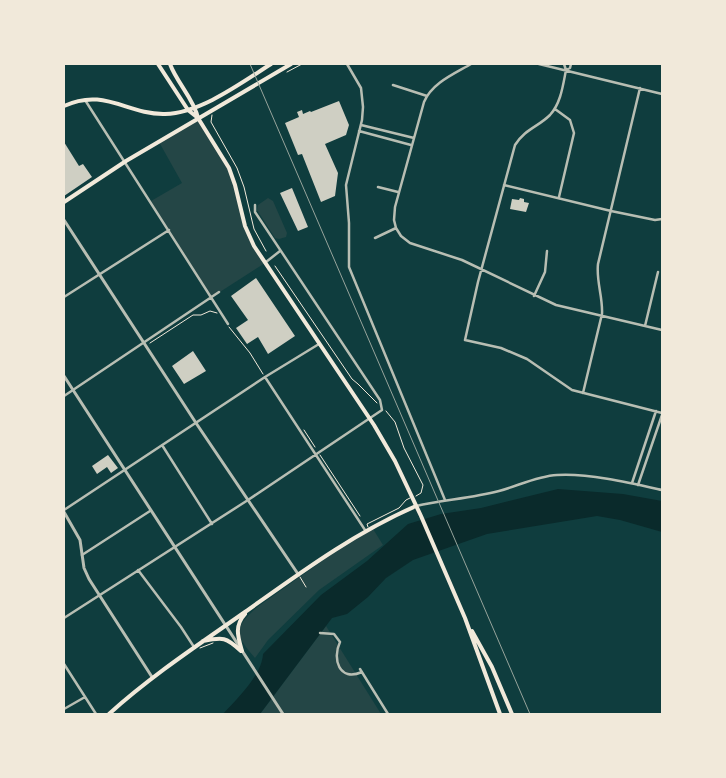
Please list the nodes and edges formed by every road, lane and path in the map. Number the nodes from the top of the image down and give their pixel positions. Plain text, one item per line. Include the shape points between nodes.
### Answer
1 (158, 64) edge
2 (170, 64) edge
3 (271, 64) edge
4 (291, 64) edge
5 (302, 64) edge
6 (347, 64) edge
7 (471, 64) edge
8 (539, 64) edge
9 (564, 64) edge
10 (572, 64) edge
11 (566, 70) junction
12 (285, 73) dead end
13 (392, 85) dead end
14 (640, 88) junction
15 (662, 94) edge
16 (427, 96) junction
17 (85, 100) junction
18 (64, 106) edge
19 (196, 109) junction
20 (554, 109) junction
21 (188, 110) junction
22 (215, 113) dead end
23 (198, 118) junction
24 (361, 125) junction
25 (359, 131) junction
26 (414, 138) junction
27 (412, 145) junction
28 (126, 162) junction
29 (504, 185) junction
30 (378, 187) dead end
31 (398, 192) junction
32 (559, 198) junction
33 (64, 202) edge
34 (255, 205) dead end
35 (611, 211) junction
36 (662, 219) edge
37 (64, 220) edge
38 (396, 228) junction
39 (169, 230) junction
40 (375, 238) dead end
41 (266, 250) dead end
42 (280, 251) junction
43 (548, 251) dead end
44 (265, 263) junction
45 (481, 270) junction
46 (658, 272) dead end
47 (99, 274) junction
48 (220, 292) dead end
49 (534, 296) junction
50 (64, 297) edge
51 (212, 298) junction
52 (219, 314) dead end
53 (601, 316) junction
54 (227, 324) joint
55 (645, 326) junction
56 (662, 330) edge
57 (150, 343) dead end
58 (144, 344) junction
59 (319, 344) junction
60 (269, 374) junction
61 (64, 376) edge
62 (265, 377) junction
63 (73, 390) junction
64 (583, 393) junction
65 (64, 396) edge
66 (656, 411) junction
67 (662, 414) edge
68 (369, 418) junction
69 (196, 423) junction
70 (302, 428) dead end
71 (162, 445) junction
72 (316, 453) junction
73 (123, 470) junction
74 (632, 483) junction
75 (638, 485) junction
76 (662, 490) edge
77 (248, 500) junction
78 (445, 500) junction
79 (416, 506) junction
80 (64, 511) edge
81 (150, 511) junction
82 (363, 520) dead end
83 (212, 524) junction
84 (365, 530) junction
85 (174, 548) junction
86 (82, 555) junction
87 (138, 570) junction
88 (298, 574) junction
89 (306, 587) dead end
90 (98, 595) junction
91 (251, 607) junction
92 (64, 618) edge
93 (465, 618) junction
94 (224, 626) junction
95 (320, 633) dead end
96 (222, 638) junction
97 (201, 642) junction
98 (194, 647) junction
99 (200, 649) dead end
100 (243, 653) junction
101 (64, 664) edge
102 (152, 677) junction
103 (85, 697) junction
104 (64, 709) edge
105 (96, 714) edge
106 (109, 714) edge
107 (283, 714) edge
108 (388, 714) edge
109 (500, 714) edge
110 (512, 714) edge

1 - 21 main road
2 - 19 main road
3 - 19 main road
4 - 23 main road
5 - 12 path
6 - 24 street via 361,88 364,107
7 - 16 street via 437,84
8 - 11 street
9 - 11 street
10 - 11 street
11 - 14 street
11 - 20 street
13 - 16 street
14 - 15 street
14 - 35 street
16 - 26 street
17 - 18 main road
17 - 21 main road via 104,100 156,114
17 - 28 street
19 - 21 main road
19 - 23 main road
20 - 29 street via 520,137 513,150
20 - 32 street via 570,120 574,133
21 - 23 main road
22 - 41 path via 211,122 237,168 254,230
23 - 28 main road
23 - 44 main road via 230,171 246,229
24 - 25 street
24 - 26 street
25 - 27 street
25 - 78 street via 346,186 349,267
26 - 27 street
27 - 31 street
28 - 33 main road
28 - 39 street
29 - 32 street
29 - 45 street
30 - 31 street
31 - 38 street via 394,215
32 - 35 street
34 - 42 street via 255,212
35 - 36 street
35 - 53 street via 597,273
37 - 47 street
38 - 40 street
38 - 45 street via 410,243 457,258
39 - 47 street
39 - 51 street
42 - 44 street
42 - 68 street via 378,397 382,410
43 - 49 street
44 - 59 main road
45 - 49 street
45 - 64 street via 465,340 501,348 527,359 568,388
46 - 55 street
47 - 50 street
47 - 58 street
48 - 51 street
49 - 53 street
51 - 54 street
51 - 58 street
52 - 57 path via 210,311 193,315
53 - 55 street
53 - 64 street
54 - 60 path via 264,374
55 - 56 street
58 - 63 street
58 - 69 street
59 - 60 street
59 - 68 main road
60 - 62 street
61 - 63 street
62 - 69 street
62 - 72 street
63 - 65 street
63 - 73 street
64 - 66 street
66 - 67 street
66 - 74 street
67 - 75 street
68 - 72 street
68 - 79 main road via 395,461
69 - 71 street
69 - 77 street
70 - 72 path
71 - 73 street
71 - 83 street
72 - 77 street
72 - 82 path
72 - 84 street
73 - 80 street
73 - 81 street
74 - 75 street
74 - 78 street via 556,475 498,492
75 - 76 street
77 - 83 street
77 - 88 street
78 - 79 street
79 - 84 main road
79 - 93 main road
80 - 86 street via 78,537
81 - 85 street
81 - 86 street
83 - 85 street
84 - 88 main road
85 - 87 street
85 - 94 street
86 - 90 street via 85,571
87 - 90 street
87 - 98 street
88 - 89 path
88 - 91 main road
90 - 92 street
90 - 102 street
91 - 94 main road
91 - 100 main road via 237,628
93 - 109 main road
93 - 110 main road
94 - 97 main road
94 - 100 street
95 - 108 street via 334,634 340,642 336,659 341,671 349,674 361,670
96 - 97 main road
96 - 99 path via 223,641
96 - 100 main road
97 - 98 main road
98 - 102 main road
100 - 107 street
101 - 103 street
102 - 106 main road
103 - 104 street
103 - 105 street

